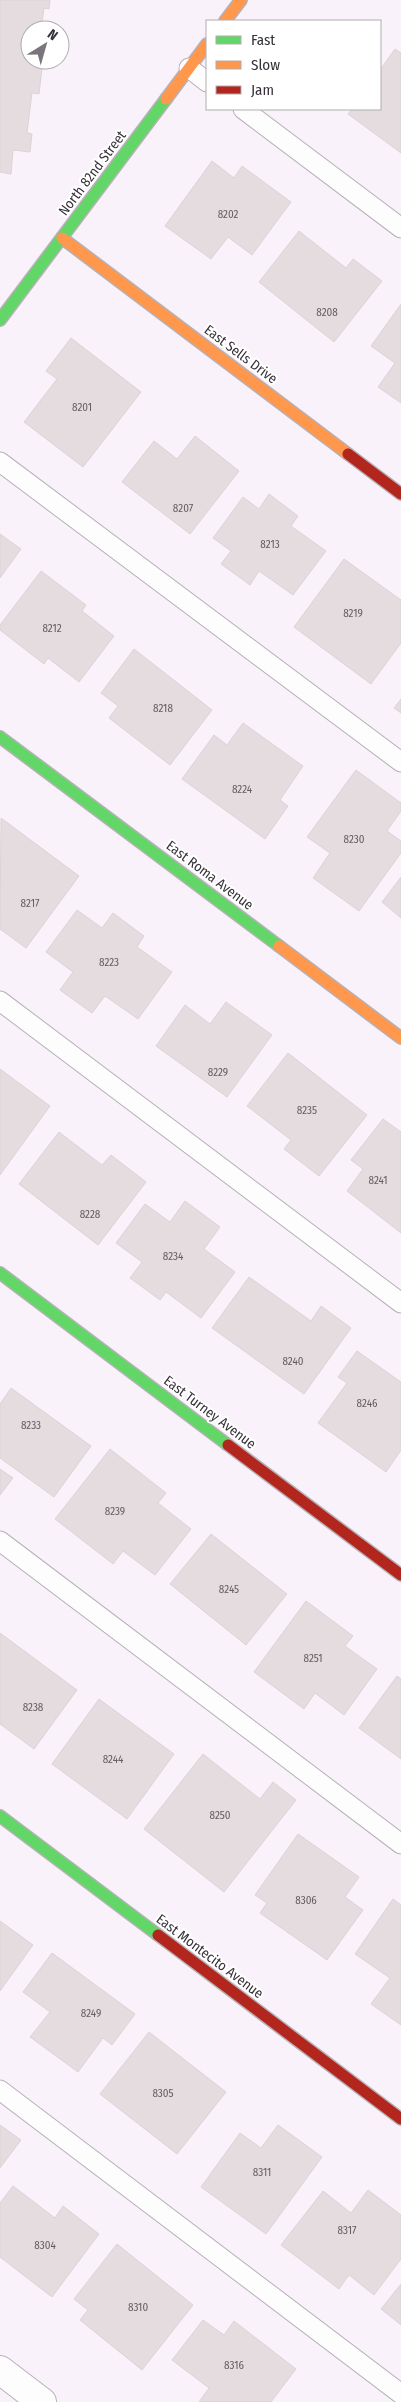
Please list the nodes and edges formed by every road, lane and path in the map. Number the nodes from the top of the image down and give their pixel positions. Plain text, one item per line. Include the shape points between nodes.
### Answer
1 (241, 0) edge
2 (226, 20) edge
3 (206, 45) edge
4 (189, 68) junction
5 (206, 81) edge
6 (244, 110) edge
7 (401, 228) edge
8 (62, 238) junction
9 (0, 320) edge
10 (0, 462) edge
11 (401, 494) edge
12 (0, 737) edge
13 (401, 762) edge
14 (0, 1001) edge
15 (401, 1038) edge
16 (0, 1273) edge
17 (401, 1303) edge
18 (0, 1542) edge
19 (401, 1575) edge
20 (0, 1816) edge
21 (401, 1844) edge
22 (0, 2090) edge
23 (401, 2119) edge
24 (0, 2370) edge
25 (401, 2394) edge
26 (42, 2402) edge

1 - 2 street
3 - 4 street, North 82nd Street
4 - 5 lane
4 - 8 street, North 82nd Street
6 - 7 lane
8 - 9 street, North 82nd Street
8 - 11 street, East Sells Drive
10 - 13 lane
12 - 15 street, East Roma Avenue
14 - 17 lane
16 - 19 street, East Turney Avenue
18 - 21 lane
20 - 23 street, East Montecito Avenue
22 - 25 lane
24 - 26 street

